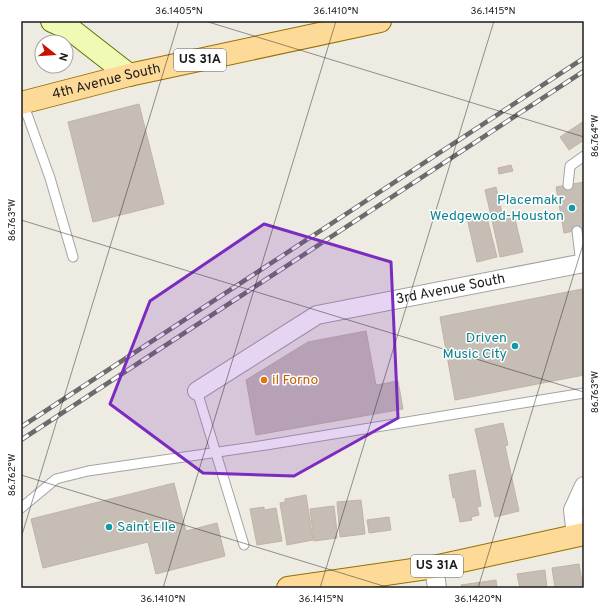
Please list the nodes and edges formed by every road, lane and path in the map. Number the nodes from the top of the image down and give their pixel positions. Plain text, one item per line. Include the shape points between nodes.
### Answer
1 (380, 21) edge
2 (65, 24) edge
3 (349, 24) edge
4 (130, 75) junction
5 (22, 103) edge
6 (584, 156) edge
7 (568, 185) dead end
8 (576, 231) dead end
9 (73, 257) dead end
10 (582, 263) edge
11 (197, 391) joint
12 (584, 393) edge
13 (215, 451) junction
14 (584, 486) edge
15 (21, 508) edge
16 (580, 535) edge
17 (244, 545) dead end
18 (435, 578) edge
19 (288, 588) edge

1 - 3 main road, 4th Avenue South / US 31A
2 - 4 street
3 - 4 main road, 4th Avenue South / US 31A
4 - 5 main road, 4th Avenue South / US 31A
5 - 9 lane via 50,178
6 - 7 lane via 570,166
8 - 10 lane
10 - 11 street, 3rd Avenue South via 317,315
11 - 13 lane
12 - 13 lane
13 - 15 lane via 88,471 56,479
13 - 17 lane
14 - 16 street via 573,510
16 - 18 main road, US 31A
18 - 19 main road, US 31A

